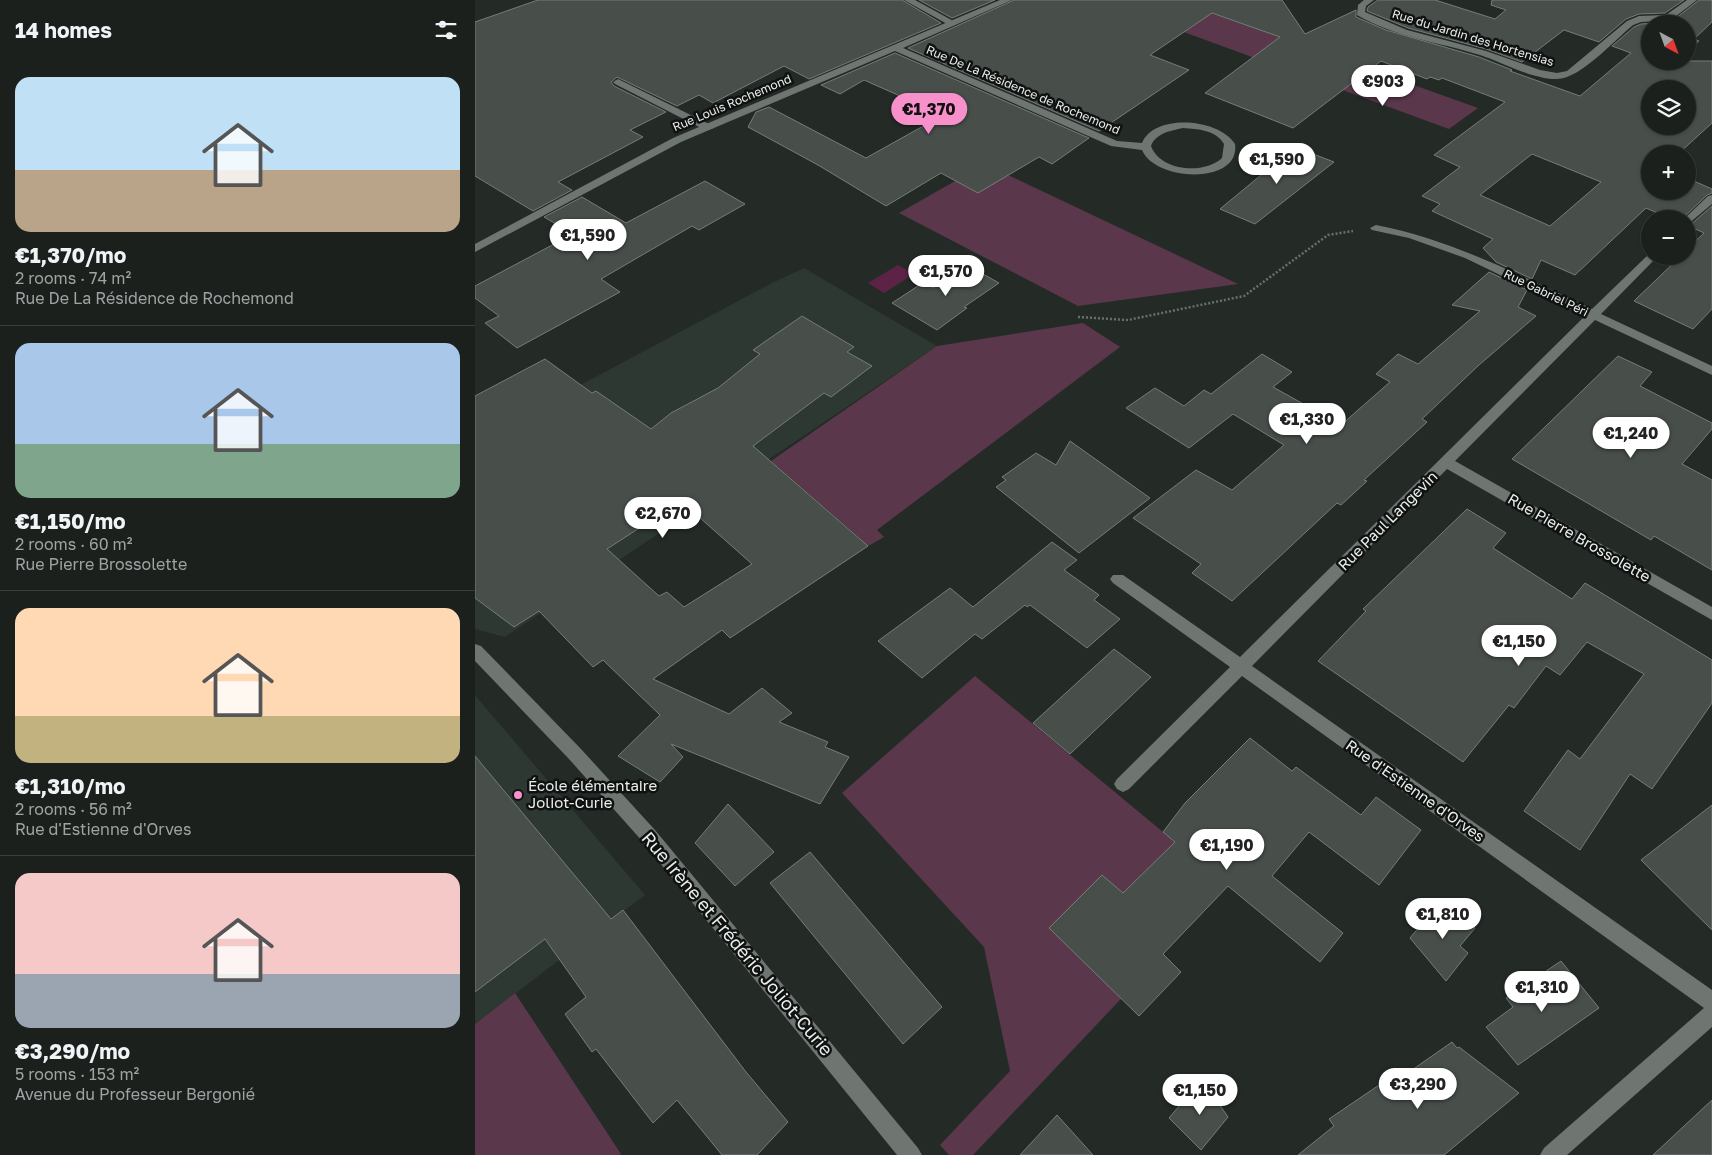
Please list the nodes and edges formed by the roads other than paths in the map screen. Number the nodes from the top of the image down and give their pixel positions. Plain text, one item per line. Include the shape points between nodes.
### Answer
1 (908, 0) edge
2 (1008, 0) edge
3 (1370, 0) edge
4 (1693, 0) edge
5 (952, 23) junction
6 (893, 47) junction
7 (617, 82) dead end
8 (709, 128) junction
9 (1146, 147) junction
10 (1712, 198) edge
11 (1696, 213) edge
12 (1376, 228) road end
13 (475, 249) edge
14 (1643, 265) edge
15 (1592, 314) junction
16 (1712, 371) edge
17 (1447, 463) junction
18 (1118, 579) dead end
19 (1712, 614) edge
20 (475, 651) edge
21 (1239, 667) junction
22 (1123, 784) dead end
23 (1712, 1002) edge
24 (1712, 1014) edge
25 (911, 1155) edge
26 (1551, 1155) edge

1 - 5 street
2 - 5 street, Rue Louis Rochemond
3 - 4 street, Rue du Jardin des Hortensias via 1362,5 1360,13 1369,20 1558,77 1570,72 1630,22 1668,18
5 - 6 street, Rue Louis Rochemond
6 - 8 street, Rue Louis Rochemond
6 - 9 street, Rue De La Résidence de Rochemond via 1115,144
7 - 8 street
8 - 13 street, Rue Louis Rochemond via 677,140
9 - 9 street via 1150,159 1160,166 1186,172 1214,169 1230,156 1231,148 1221,134 1203,127 1183,125 1158,131 1150,137
10 - 11 street
12 - 15 street, Rue Gabriel Péri via 1412,235 1469,256
14 - 15 street, Rue Paul Langevin
15 - 16 street, Rue Gabriel Péri
15 - 17 street, Rue Paul Langevin
17 - 19 street, Rue Pierre Brossolette
17 - 21 street, Rue Paul Langevin
18 - 21 street, Rue d'Estienne d'Orves
20 - 25 street, Rue Irène et Frédéric Joliot-Curie via 649,836
21 - 22 street, Rue Paul Langevin
21 - 23 street, Rue d'Estienne d'Orves
24 - 26 street

